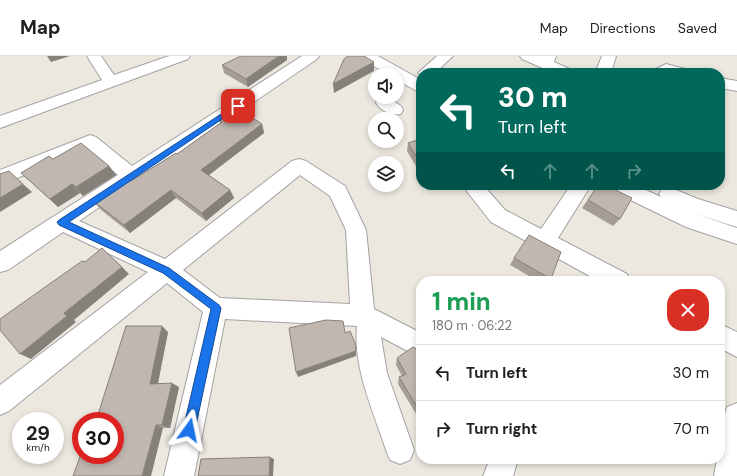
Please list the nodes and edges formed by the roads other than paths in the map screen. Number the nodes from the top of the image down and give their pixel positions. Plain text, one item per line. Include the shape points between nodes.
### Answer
1 (94, 56) edge
2 (183, 56) edge
3 (312, 56) edge
4 (367, 56) edge
5 (390, 56) edge
6 (446, 56) edge
7 (527, 56) edge
8 (609, 56) edge
9 (548, 60) edge
10 (432, 68) edge
11 (560, 68) edge
12 (605, 68) edge
13 (416, 78) edge
14 (416, 79) edge
15 (416, 81) edge
16 (111, 82) junction
17 (725, 84) edge
18 (737, 86) edge
19 (404, 87) edge
20 (0, 122) edge
21 (132, 176) junction
22 (0, 178) edge
23 (476, 190) edge
24 (578, 190) edge
25 (629, 190) edge
26 (661, 190) edge
27 (737, 219) edge
28 (62, 222) junction
29 (737, 236) edge
30 (545, 241) junction
31 (0, 263) edge
32 (166, 270) junction
33 (610, 276) edge
34 (216, 308) junction
35 (366, 317) junction
36 (725, 339) edge
37 (416, 343) edge
38 (737, 345) edge
39 (0, 402) edge
40 (737, 417) edge
41 (400, 450) dead end
42 (502, 464) edge
43 (179, 476) edge
44 (498, 476) edge
45 (730, 476) edge

1 - 16 street
2 - 16 street
3 - 21 street
4 - 14 street
5 - 13 street
6 - 10 street
7 - 9 street
8 - 12 street
9 - 11 street
15 - 19 street
16 - 20 street
17 - 18 street
21 - 22 street via 90,141
21 - 28 street
23 - 30 street via 498,216
24 - 30 street
25 - 29 street via 694,221
26 - 27 street via 691,204
28 - 31 street
28 - 32 street
30 - 33 street
32 - 34 street
32 - 35 street via 299,166 338,191 356,230
32 - 39 street
34 - 35 street
34 - 43 street
35 - 37 street
35 - 41 street via 374,373
36 - 38 street
40 - 45 street
42 - 44 street

